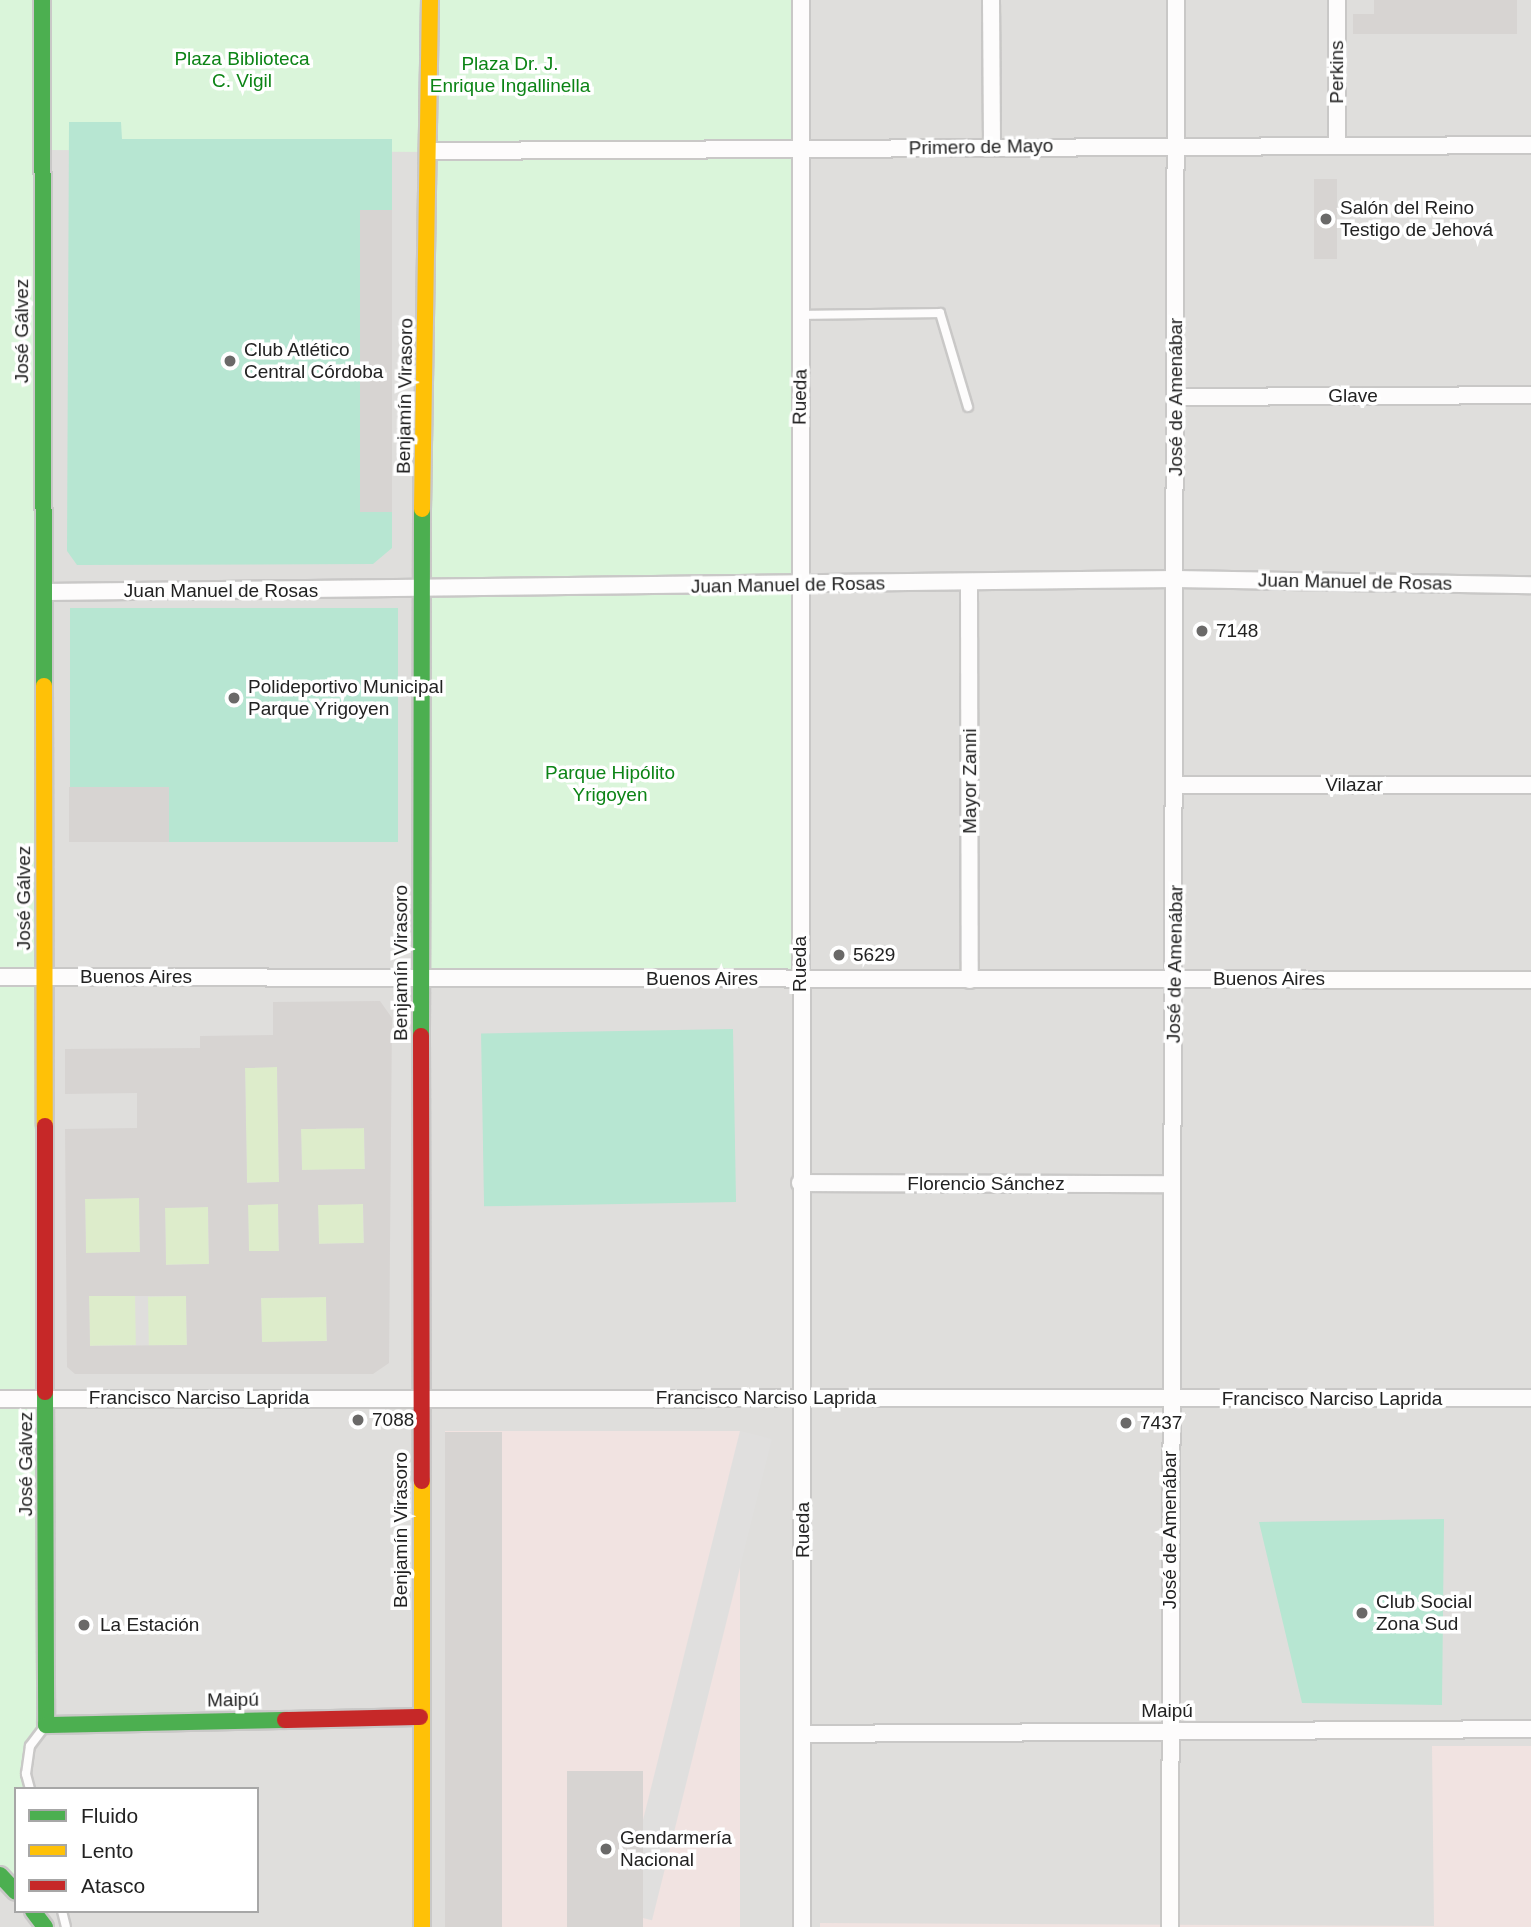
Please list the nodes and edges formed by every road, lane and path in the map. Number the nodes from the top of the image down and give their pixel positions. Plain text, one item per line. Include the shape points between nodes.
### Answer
1 (42, 0) edge
2 (430, 0) edge
3 (801, 0) edge
4 (990, 0) edge
5 (1176, 0) edge
6 (1337, 0) edge
7 (1177, 145) junction
8 (1337, 145) junction
9 (1531, 145) edge
10 (992, 147) junction
11 (802, 149) junction
12 (431, 151) junction
13 (800, 315) junction
14 (1531, 395) edge
15 (1175, 397) junction
16 (968, 407) dead end
17 (1176, 579) junction
18 (969, 583) junction
19 (798, 585) junction
20 (1531, 585) edge
21 (421, 590) junction
22 (45, 592) junction
23 (1176, 785) junction
24 (1531, 785) edge
25 (0, 977) edge
26 (46, 977) junction
27 (800, 979) junction
28 (1175, 979) junction
29 (1531, 979) edge
30 (422, 980) junction
31 (970, 980) junction
32 (800, 1183) junction
33 (1172, 1184) junction
34 (47, 1398) junction
35 (423, 1398) junction
36 (803, 1398) junction
37 (1531, 1398) edge
38 (0, 1399) edge
39 (1170, 1400) junction
40 (420, 1717) junction
41 (46, 1725) junction
42 (1531, 1729) edge
43 (1170, 1732) junction
44 (803, 1734) junction
45 (29, 1787) edge
46 (0, 1875) edge
47 (14, 1890) edge
48 (422, 1927) edge
49 (802, 1927) edge
50 (1170, 1927) edge

1 - 22 street, José Gálvez
2 - 12 street, Benjamín Virasoro
3 - 11 street, Rueda
4 - 10 street
5 - 7 street, José de Amenábar
6 - 8 street, Perkins
7 - 8 street, Primero de Mayo
7 - 10 street, Primero de Mayo
7 - 15 street, José de Amenábar
8 - 9 street, Primero de Mayo
10 - 11 street, Primero de Mayo
11 - 12 street, Primero de Mayo
11 - 13 street, Rueda
12 - 21 street, Benjamín Virasoro
13 - 16 lane via 940,313
13 - 19 street, Rueda
14 - 15 street, Glave
15 - 17 street, José de Amenábar
17 - 18 street, Juan Manuel de Rosas
17 - 20 street, Juan Manuel de Rosas
17 - 23 street, José de Amenábar
18 - 19 street, Juan Manuel de Rosas
18 - 31 street, Mayor Zanni
19 - 21 street, Juan Manuel de Rosas
19 - 27 street, Rueda
21 - 22 street, Juan Manuel de Rosas
21 - 30 street, Benjamín Virasoro
22 - 26 street, José Gálvez
23 - 24 street, Vilazar
23 - 28 street, José de Amenábar
25 - 26 street, Buenos Aires
26 - 30 street, Buenos Aires
26 - 34 street, José Gálvez
27 - 30 street, Buenos Aires
27 - 31 street, Buenos Aires
27 - 32 street, Rueda
28 - 29 street, Buenos Aires
28 - 31 street, Buenos Aires
28 - 33 street, José de Amenábar
30 - 35 street, Benjamín Virasoro
32 - 33 street, Florencio Sánchez
32 - 36 street, Rueda
33 - 39 street, José de Amenábar
34 - 35 street, Francisco Narciso Laprida
34 - 38 street, Francisco Narciso Laprida
34 - 41 street, José Gálvez
35 - 36 street, Francisco Narciso Laprida
35 - 40 street, Benjamín Virasoro
36 - 39 street, Francisco Narciso Laprida
36 - 44 street, Rueda
37 - 39 street, Francisco Narciso Laprida
39 - 43 street, José de Amenábar
40 - 41 street, Maipú
40 - 48 street, Benjamín Virasoro
41 - 45 lane via 30,1746 26,1774
42 - 43 street, Maipú
43 - 44 street, Maipú
43 - 50 street, José de Amenábar
44 - 49 street, Rueda
46 - 47 street

